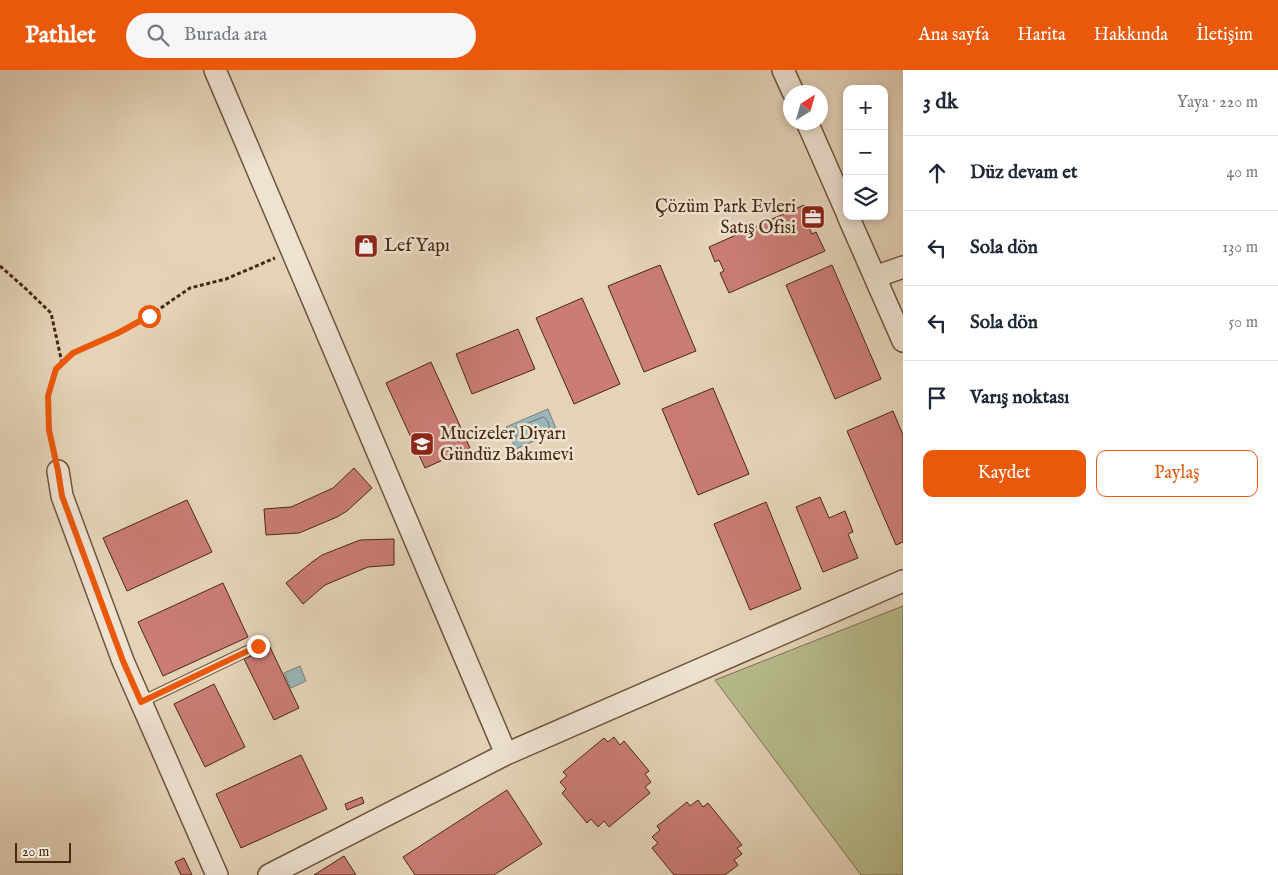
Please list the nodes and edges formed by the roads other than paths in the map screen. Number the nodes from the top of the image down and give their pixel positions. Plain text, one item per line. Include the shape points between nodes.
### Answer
1 (215, 70) edge
2 (783, 70) edge
3 (790, 85) edge
4 (811, 130) edge
5 (843, 203) edge
6 (850, 220) edge
7 (903, 267) edge
8 (875, 277) junction
9 (903, 341) edge
10 (58, 471) road end
11 (903, 581) edge
12 (258, 646) dead end
13 (141, 702) junction
14 (506, 754) junction
15 (217, 875) edge
16 (269, 875) edge

1 - 14 street
2 - 3 street
4 - 5 street
6 - 8 street
7 - 8 street
8 - 9 street
10 - 13 street via 62,496
11 - 14 street
12 - 13 lane
13 - 15 street
14 - 16 street

